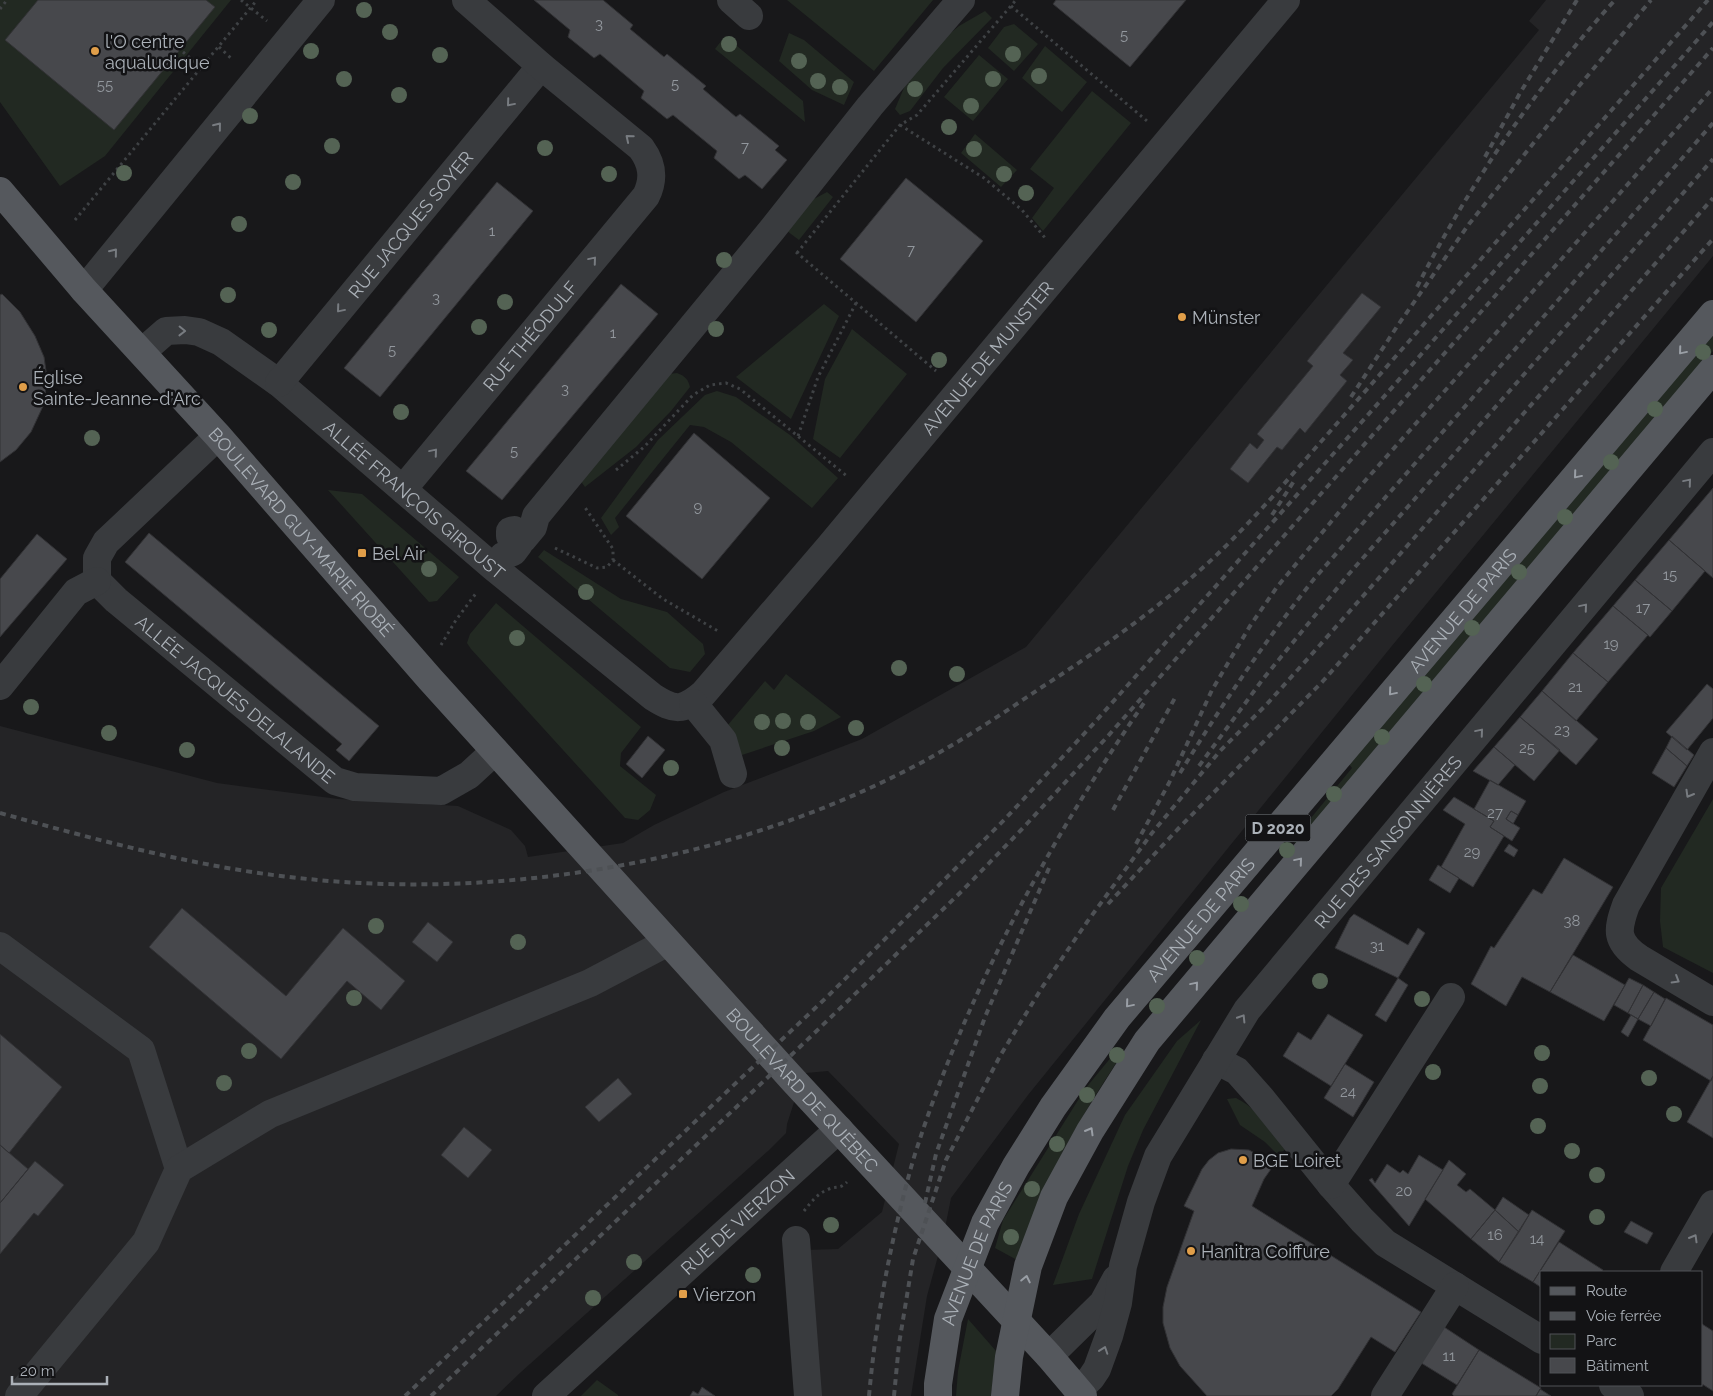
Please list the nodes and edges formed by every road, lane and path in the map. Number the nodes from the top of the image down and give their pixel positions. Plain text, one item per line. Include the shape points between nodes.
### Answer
1 (7, 0) edge
2 (257, 0) edge
3 (321, 0) edge
4 (466, 0) edge
5 (961, 0) edge
6 (1016, 0) edge
7 (1286, 0) edge
8 (1010, 6) junction
9 (0, 9) edge
10 (183, 52) dead end
11 (541, 66) junction
12 (202, 68) junction
13 (870, 106) junction
14 (1152, 125) dead end
15 (900, 126) junction
16 (1, 194) edge
17 (75, 220) dead end
18 (771, 231) junction
19 (1050, 244) dead end
20 (797, 253) junction
21 (84, 290) junction
22 (856, 303) junction
23 (1713, 314) edge
24 (142, 352) junction
25 (1713, 368) edge
26 (942, 376) dead end
27 (279, 383) junction
28 (218, 436) junction
29 (798, 436) junction
30 (1713, 452) edge
31 (615, 471) dead end
32 (854, 482) dead end
33 (559, 486) junction
34 (402, 489) junction
35 (588, 499) dead end
36 (583, 506) junction
37 (533, 527) junction
38 (503, 556) dead end
39 (613, 560) junction
40 (98, 581) junction
41 (480, 589) dead end
42 (725, 636) dead end
43 (436, 652) dead end
44 (0, 686) edge
45 (686, 706) junction
46 (495, 751) junction
47 (1713, 752) edge
48 (733, 774) dead end
49 (524, 782) joint
50 (668, 942) junction
51 (0, 946) edge
52 (1451, 998) dead end
53 (1713, 1002) edge
54 (1216, 1060) junction
55 (839, 1129) junction
56 (179, 1168) junction
57 (850, 1180) dead end
58 (1331, 1185) junction
59 (1713, 1204) edge
60 (796, 1240) joint
61 (1123, 1266) junction
62 (1675, 1271) edge
63 (1455, 1286) junction
64 (1540, 1339) edge
65 (1044, 1351) junction
66 (1614, 1386) edge
67 (1081, 1393) edge
68 (19, 1396) edge
69 (546, 1396) edge
70 (808, 1396) edge
71 (938, 1396) edge
72 (1005, 1396) edge
73 (1385, 1396) edge
74 (1630, 1396) edge

1 - 9 path
2 - 12 path
21 -> 3 street
4 - 11 street
5 - 13 street
6 - 8 path
7 - 45 street, AVENUE DE MUNSTER via 836,540 703,694
8 - 14 path
8 - 15 path via 917,115
10 - 12 path
11 -> 27 street, RUE JACQUES SOYER
34 -> 11 street, RUE THÉODULF via 646,196 650,187 652,167 641,148
12 - 17 path
13 - 15 path
13 - 18 street
15 - 19 path via 984,178 1022,210
15 - 20 path
16 - 21 main road, BOULEVARD GUY-MARIE RIOBÉ
18 - 20 path
18 - 33 street
20 - 22 path
21 - 24 main road, BOULEVARD GUY-MARIE RIOBÉ
22 - 26 path
22 - 29 path via 818,377
23 -> 71 main road, AVENUE DE PARIS / D 2020 via 1117,1018 1053,1107 984,1223 948,1319
24 -> 27 street, ALLÉE FRANÇOIS GIROUST via 166,331 198,332 221,342
24 - 28 main road, BOULEVARD GUY-MARIE RIOBÉ
72 -> 25 main road, AVENUE DE PARIS / D 2020 via 1009,1357 1028,1266 1054,1197 1090,1131 1147,1041
27 - 34 street, ALLÉE FRANÇOIS GIROUST
28 - 40 street via 106,542 97,558
28 - 46 main road, BOULEVARD GUY-MARIE RIOBÉ
29 - 31 path via 740,389 726,382 710,385 693,395 644,447
29 - 32 path
54 -> 30 street, RUE DES SANSONNIÈRES via 1247,1010
33 - 36 path
33 - 37 street via 536,516
34 - 45 street, ALLÉE FRANÇOIS GIROUST via 653,697 667,706
35 - 36 path
36 - 39 path via 613,549
37 - 38 street via 524,539 514,530 510,531 510,536 519,544 513,552
37 - 39 path via 555,548 597,568 607,567
39 - 42 path via 663,598
40 - 44 street via 76,592
40 - 46 street, ALLÉE JACQUES DELALANDE via 116,600 335,781 355,787 441,791 469,776
41 - 43 path
45 - 48 street via 723,740
46 - 49 main road, BOULEVARD GUY-MARIE RIOBÉ
47 -> 53 street via 1626,904 1619,936 1628,950 1639,958
49 - 50 main road, BOULEVARD DE QUÉBEC
50 - 55 main road, BOULEVARD DE QUÉBEC
50 - 56 street via 590,983 270,1114
51 - 56 street via 141,1050
52 - 58 street
54 - 58 street via 1237,1071 1262,1098
54 - 61 street, RUE DES SANSONNIÈRES via 1158,1156
55 - 65 main road, BOULEVARD DE QUÉBEC
55 - 69 street, RUE DE VIERZON
56 - 68 street via 146,1242
57 - 60 path via 842,1187 830,1188 811,1202 803,1213
58 - 63 street via 1385,1243
62 -> 59 street
60 - 70 street
61 - 65 street, RUE DES SANSONNIÈRES via 1103,1303
67 -> 61 street, RUE DES SANSONNIÈRES via 1102,1357 1118,1303
63 - 64 street
63 - 73 street
65 - 67 main road, BOULEVARD DE QUÉBEC
66 - 74 street

